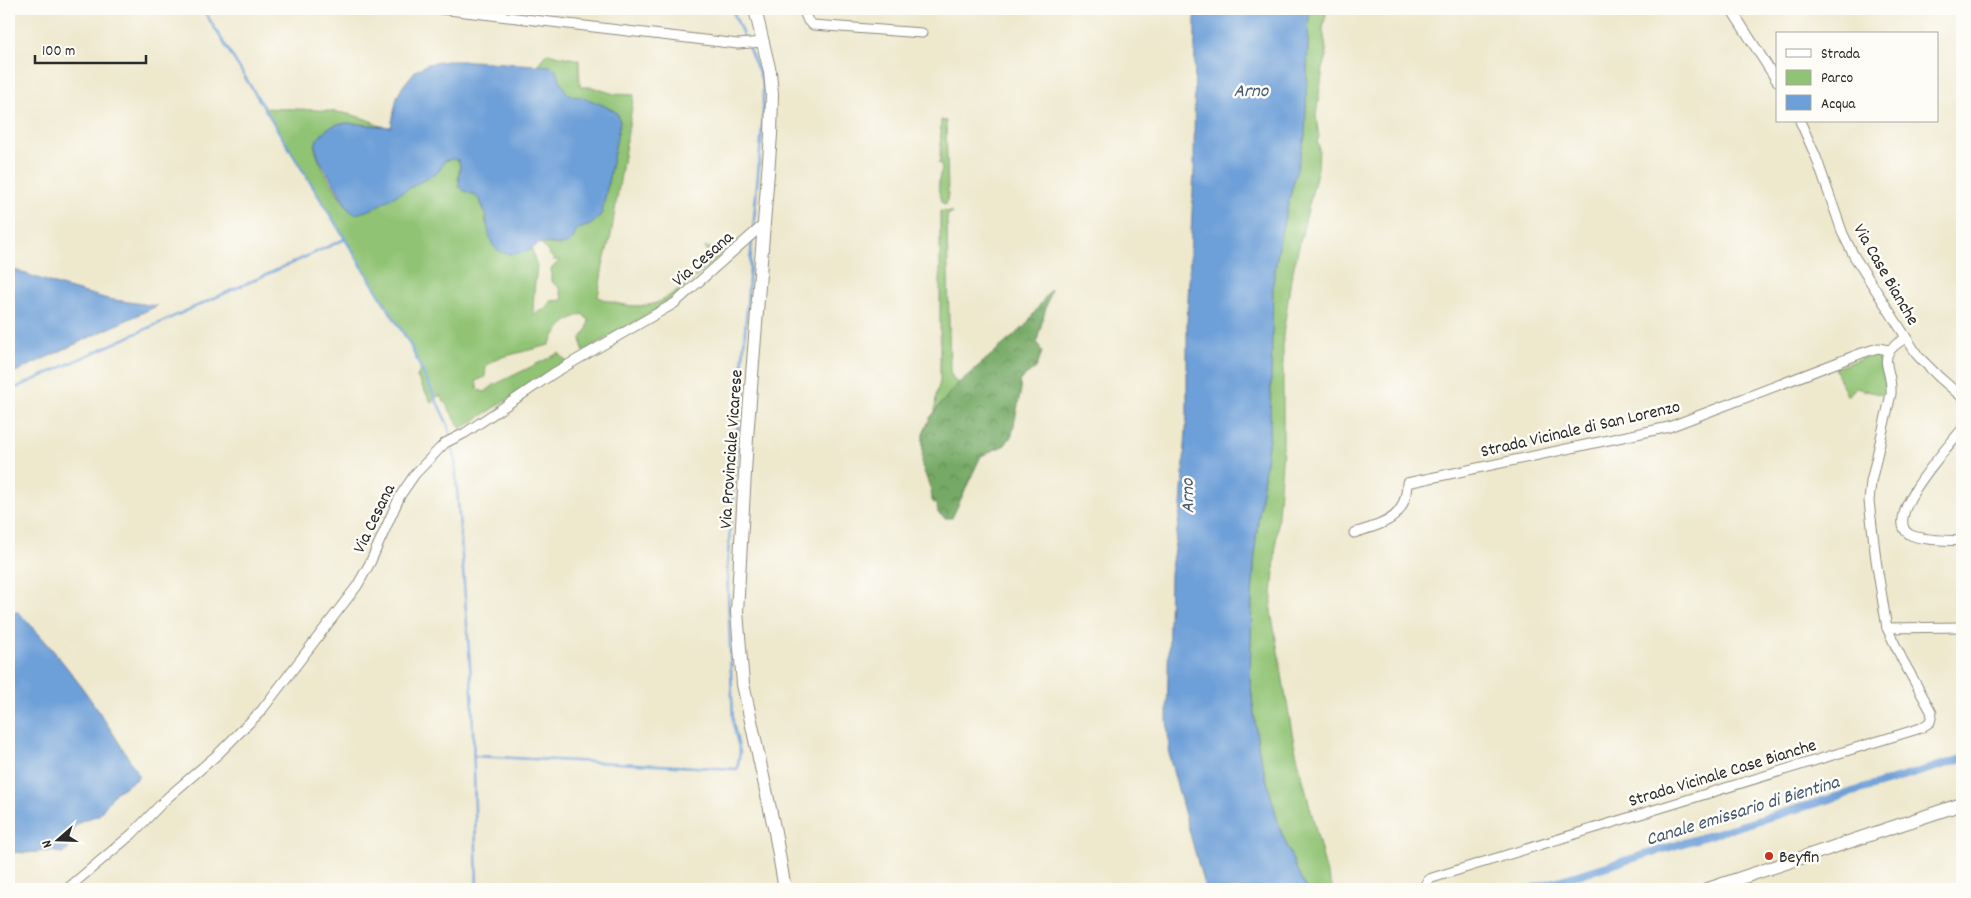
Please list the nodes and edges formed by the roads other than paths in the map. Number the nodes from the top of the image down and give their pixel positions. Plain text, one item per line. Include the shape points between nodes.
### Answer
1 (440, 9) edge
2 (756, 9) edge
3 (803, 9) edge
4 (1731, 9) edge
5 (922, 33) dead end
6 (763, 42) junction
7 (1776, 79) edge
8 (1800, 122) edge
9 (760, 228) junction
10 (1906, 338) junction
11 (1889, 350) junction
12 (1962, 397) edge
13 (1962, 429) edge
14 (1354, 533) dead end
15 (1962, 541) edge
16 (1887, 628) junction
17 (1962, 628) edge
18 (1962, 804) edge
19 (1423, 887) edge
20 (67, 889) edge
21 (785, 889) edge
22 (1708, 889) edge

1 - 6 street via 746,44
2 - 6 main road, Via Provinciale Vicarese
3 - 5 street via 813,25
4 - 7 street
6 - 9 main road, Via Provinciale Vicarese via 772,94 770,163
8 - 10 street, Via Case Bianche via 1848,244
9 - 20 street, Via Cesana via 675,302 546,378 435,453 410,481 394,507 357,586 261,712 132,834
9 - 21 main road, Via Provinciale Vicarese via 737,612 744,684
10 - 11 street
10 - 12 street, Via Case Bianche via 1928,366
11 - 14 street, Strada Vicinale di San Lorenzo via 1878,348 1862,353 1669,427 1407,484 1406,501 1397,515
11 - 16 street via 1886,364 1891,394 1869,501
13 - 15 street via 1913,492 1903,520 1904,530 1911,536
16 - 17 street
16 - 19 street, Strada Vicinale Case Bianche via 1932,713 1932,720 1925,726 1432,878
18 - 22 main road

